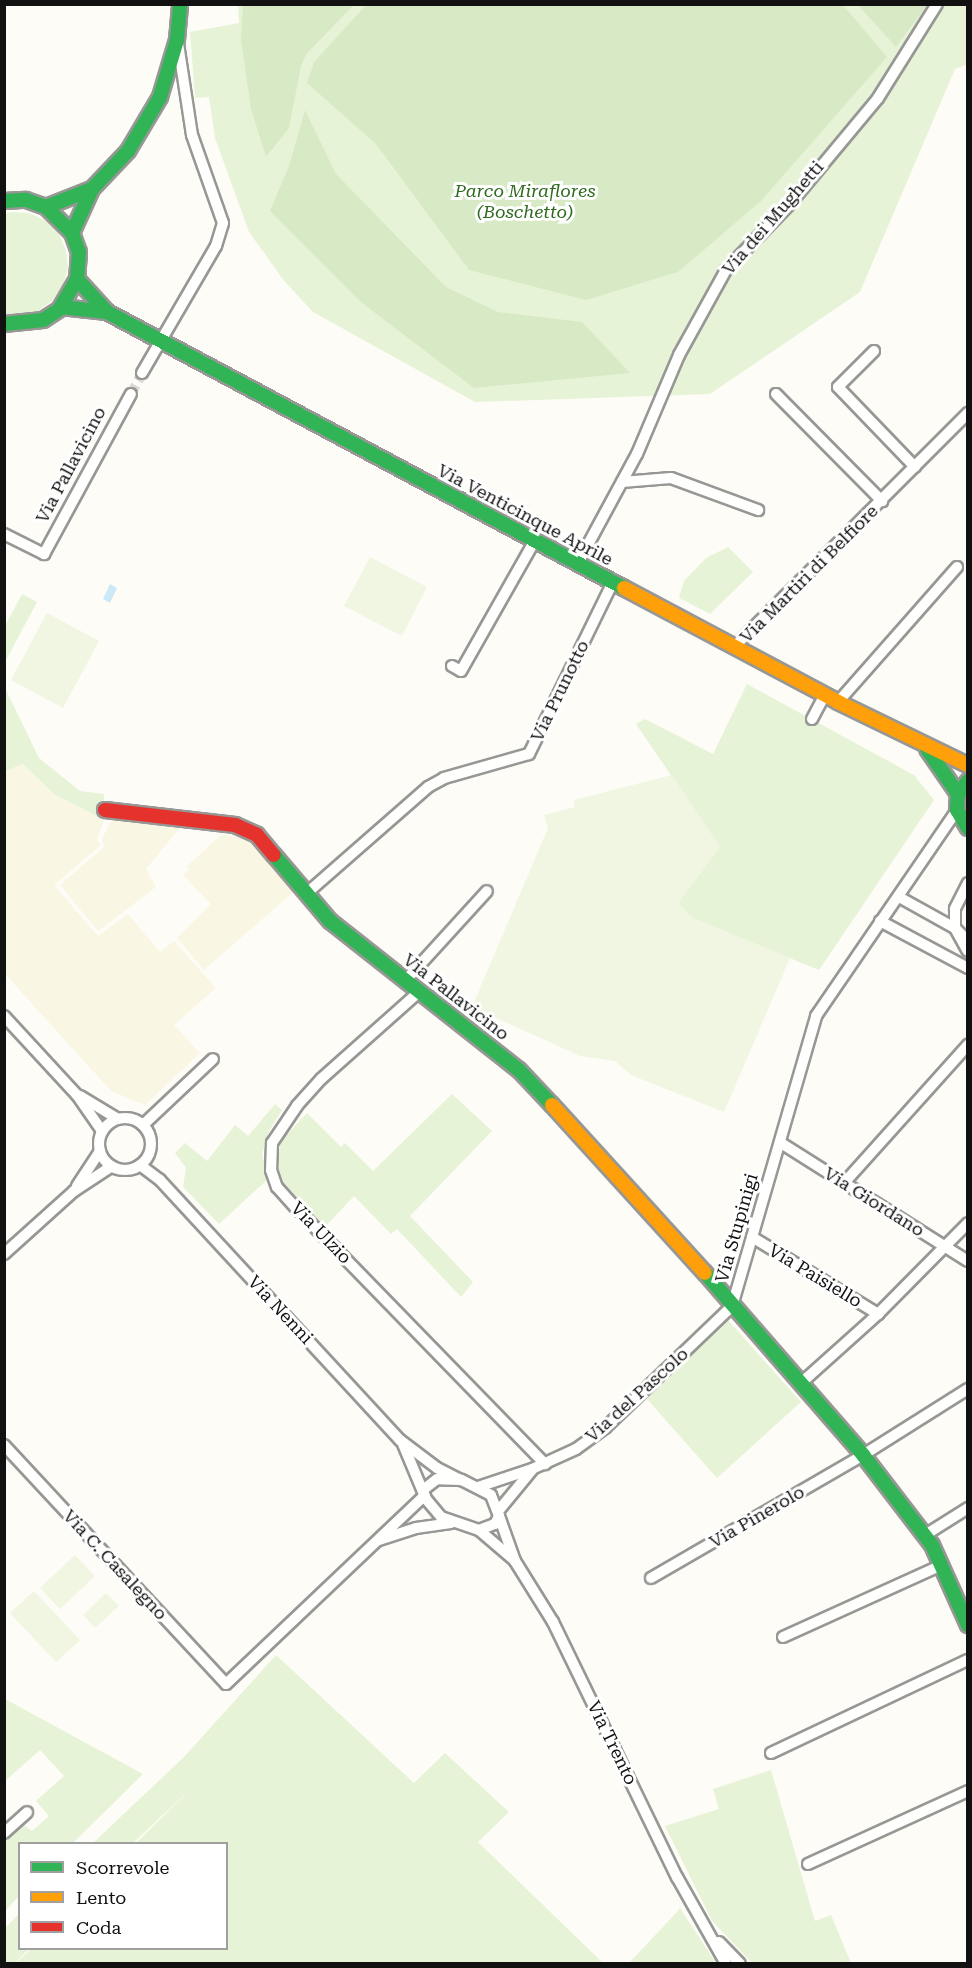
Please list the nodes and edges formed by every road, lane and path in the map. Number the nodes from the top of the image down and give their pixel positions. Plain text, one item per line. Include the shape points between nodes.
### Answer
1 (180, 4) edge
2 (937, 4) edge
3 (177, 40) junction
4 (92, 189) junction
5 (4, 201) edge
6 (46, 207) junction
7 (72, 233) junction
8 (77, 279) junction
9 (61, 307) junction
10 (107, 312) junction
11 (4, 324) edge
12 (161, 341) junction
13 (874, 351) dead end
14 (142, 373) tunnel mouth
15 (131, 394) tunnel mouth
16 (777, 394) dead end
17 (966, 419) edge
18 (915, 467) junction
19 (622, 482) junction
20 (882, 501) junction
21 (758, 510) dead end
22 (4, 534) edge
23 (535, 540) junction
24 (578, 563) junction
25 (957, 567) dead end
26 (614, 582) junction
27 (735, 646) junction
28 (452, 666) dead end
29 (832, 699) junction
30 (812, 719) dead end
31 (927, 749) junction
32 (968, 765) edge
33 (968, 781) edge
34 (958, 794) junction
35 (105, 810) dead end
36 (957, 810) junction
37 (968, 828) edge
38 (968, 883) edge
39 (487, 891) dead end
40 (307, 893) junction
41 (899, 897) junction
42 (880, 921) junction
43 (955, 928) junction
44 (968, 941) edge
45 (968, 951) edge
46 (968, 968) edge
47 (406, 980) junction
48 (420, 991) junction
49 (4, 1016) edge
50 (968, 1045) edge
51 (213, 1059) dead end
52 (77, 1095) junction
53 (118, 1119) junction
54 (143, 1125) junction
55 (102, 1131) junction
56 (781, 1143) junction
57 (100, 1151) junction
58 (143, 1161) junction
59 (112, 1166) junction
60 (844, 1183) junction
61 (74, 1191) junction
62 (968, 1223) edge
63 (752, 1237) junction
64 (945, 1247) junction
65 (4, 1254) edge
66 (968, 1261) edge
67 (732, 1306) junction
68 (878, 1314) junction
69 (800, 1384) junction
70 (968, 1389) edge
71 (400, 1440) junction
72 (4, 1445) edge
73 (863, 1455) junction
74 (545, 1464) junction
75 (532, 1470) junction
76 (461, 1480) junction
77 (478, 1486) junction
78 (425, 1492) junction
79 (968, 1508) edge
80 (499, 1513) junction
81 (451, 1523) junction
82 (479, 1530) junction
83 (925, 1535) junction
84 (376, 1541) junction
85 (515, 1561) junction
86 (942, 1565) junction
87 (651, 1578) dead end
88 (968, 1625) edge
89 (783, 1637) dead end
90 (968, 1660) edge
91 (771, 1753) dead end
92 (968, 1791) edge
93 (27, 1812) dead end
94 (4, 1833) edge
95 (808, 1864) dead end
96 (704, 1927) junction
97 (726, 1964) edge
98 (740, 1964) edge

1 - 3 street
2 - 19 street, Via dei Mughetti via 878,98 789,205 726,270 679,355
3 - 4 street via 160,97 139,135
3 - 12 street via 192,135 224,223 216,246
4 - 6 street
4 - 7 street
5 - 6 street via 26,200
6 - 7 street
7 - 8 street via 79,252
8 - 9 street
8 - 10 street, Via Venticinque Aprile
9 - 10 street, Via Venticinque Aprile
9 - 11 street via 43,320
10 - 12 street, Via Venticinque Aprile
12 - 14 street
12 - 23 street, Via Venticinque Aprile
13 - 18 street via 838,387
15 - 22 street, Via Pallavicino via 44,554
16 - 20 street, Via Martiri di Belfiore
17 - 18 street, Via Martiri di Belfiore
18 - 20 street, Via Martiri di Belfiore
19 - 21 street via 671,478
19 - 24 street, Via dei Mughetti
20 - 27 street, Via Martiri di Belfiore
23 - 24 street, Via Venticinque Aprile
23 - 28 street via 461,671
24 - 26 street, Via Venticinque Aprile
25 - 29 street
26 - 27 street, Via Venticinque Aprile
26 - 40 street, Via Prunotto via 529,754 444,778 428,787
27 - 29 street, Via Venticinque Aprile
29 - 30 street
29 - 31 street, Via Venticinque Aprile
31 - 32 street, Via Venticinque Aprile
31 - 34 street, Via Venticinque Aprile
33 - 34 street
34 - 36 street
35 - 40 street, Via Pallavicino via 245,829 267,843
36 - 37 street
36 - 41 street, Via Stupinigi
38 - 43 street via 955,909
39 - 47 street
40 - 47 street, Via Pallavicino via 330,921
41 - 42 street, Via Stupinigi
41 - 43 street
42 - 46 street
42 - 56 street, Via Stupinigi via 816,1016
43 - 44 street
43 - 45 street
47 - 48 street, Via Pallavicino
48 - 67 street, Via Pallavicino via 519,1070 646,1205
48 - 74 street, Via Ulzio via 321,1079 297,1106 272,1143 271,1170 277,1187 297,1209
49 - 52 street
50 - 60 street
51 - 54 street
52 - 53 street
52 - 55 street
53 - 54 street via 128,1118
53 - 55 street
54 - 58 street via 150,1138
55 - 57 street
56 - 60 street, Via Giordano
56 - 63 street, Via Stupinigi
57 - 59 street
57 - 61 street
58 - 59 street via 122,1170
58 - 71 street, Via Nenni
59 - 61 street
60 - 64 street, Via Giordano
61 - 65 street
62 - 64 street
63 - 67 street, Via Stupinigi
63 - 68 street, Via Paisiello
64 - 66 street, Via Giordano
64 - 68 street
67 - 69 street, Via Stupinigi
67 - 74 street, Via del Pascolo via 606,1427 576,1449
68 - 69 street
69 - 73 street, Via Stupinigi
70 - 73 street, Via Pinerolo
71 - 76 street, Via Nenni
71 - 78 street, Via Nenni
72 - 84 street, Via C. Casalegno via 226,1684
73 - 83 street, Via Stupinigi
73 - 87 street, Via Pinerolo
74 - 75 street, Via del Pascolo
75 - 77 street, Via del Pascolo
75 - 80 street, Via del Pascolo
76 - 77 street
76 - 78 street via 437,1479
77 - 80 street via 491,1495
78 - 81 street, Via Nenni via 433,1509
78 - 84 street
79 - 83 street
80 - 82 street, Via del Pascolo via 495,1524
80 - 85 street, Via Trento
81 - 82 street
81 - 84 street via 417,1528
82 - 85 street, Via Trento
83 - 86 street, Via Stupinigi
85 - 96 street, Via Trento via 556,1630
86 - 88 street, Via Stupinigi
86 - 89 street
90 - 91 street
92 - 95 street
93 - 94 street
96 - 97 street, Via Trento
96 - 98 street, Via Trento

